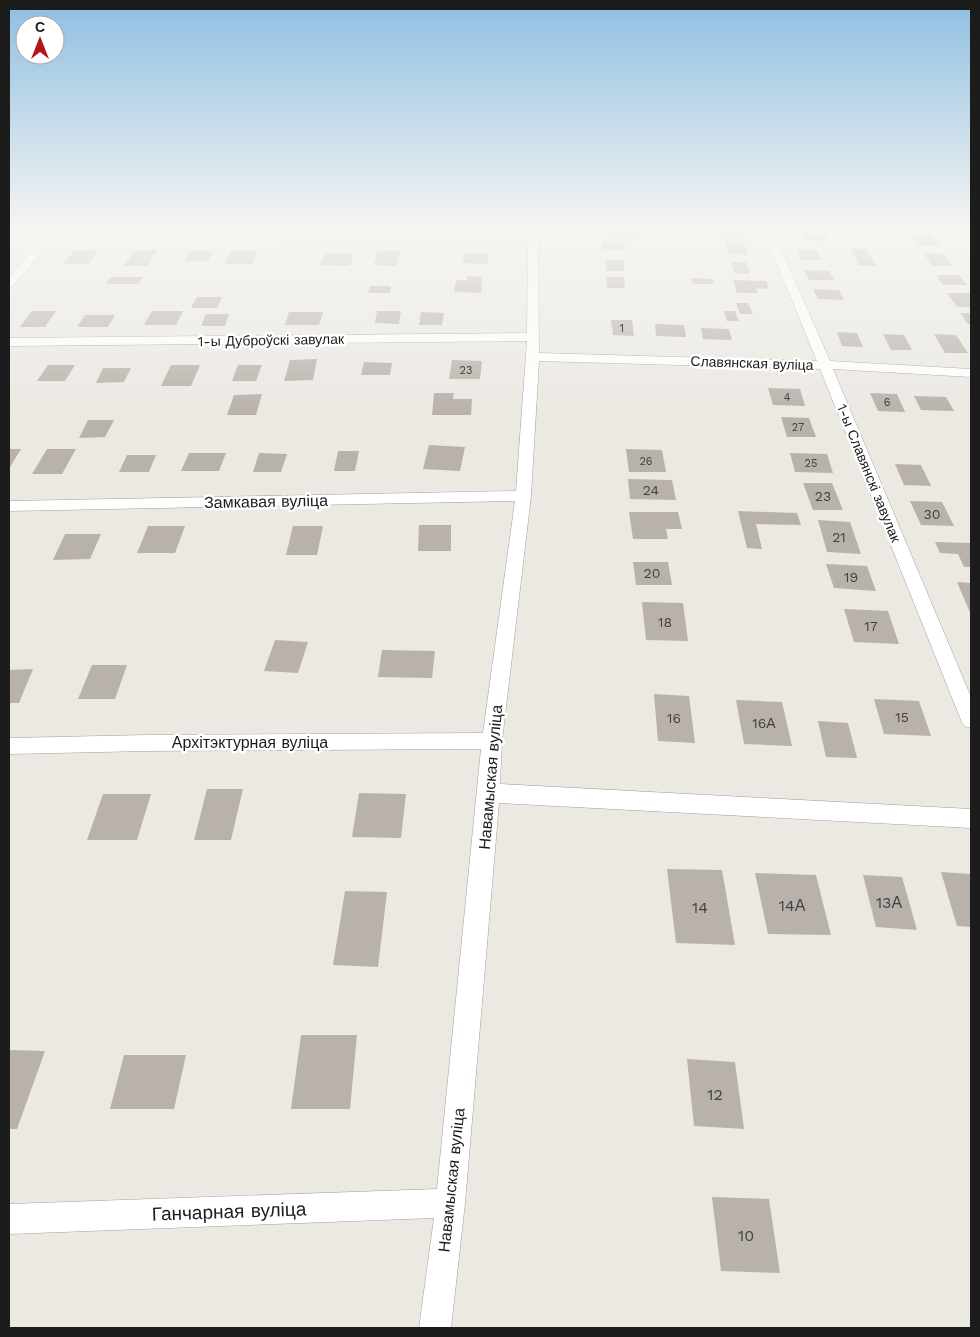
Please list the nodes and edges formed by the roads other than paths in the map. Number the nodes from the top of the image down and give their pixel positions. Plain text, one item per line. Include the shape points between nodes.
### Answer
1 (533, 288) edge
2 (792, 288) edge
3 (9, 342) edge
4 (534, 347) junction
5 (825, 365) junction
6 (971, 373) edge
7 (523, 496) junction
8 (9, 506) edge
9 (971, 720) edge
10 (492, 741) junction
11 (9, 746) edge
12 (489, 793) junction
13 (971, 820) edge
14 (450, 1203) junction
15 (9, 1219) edge
16 (435, 1328) edge

1 - 4 street, Навамыская вуліца
2 - 5 street, 1-ы Славянскі завулак
3 - 4 street, 1-ы Дуброўскі завулак
4 - 5 street, Славянская вуліца
4 - 7 street, Навамыская вуліца
5 - 6 street, Славянская вуліца
5 - 9 street, 1-ы Славянскі завулак
7 - 8 street, Замкавая вуліца
7 - 10 street, Навамыская вуліца
10 - 11 street, Архітэктурная вуліца via 147,742
10 - 12 street, Навамыская вуліца
12 - 13 street
12 - 14 street, Навамыская вуліца
14 - 15 street, Ганчарная вуліца
14 - 16 street, Навамыская вуліца

